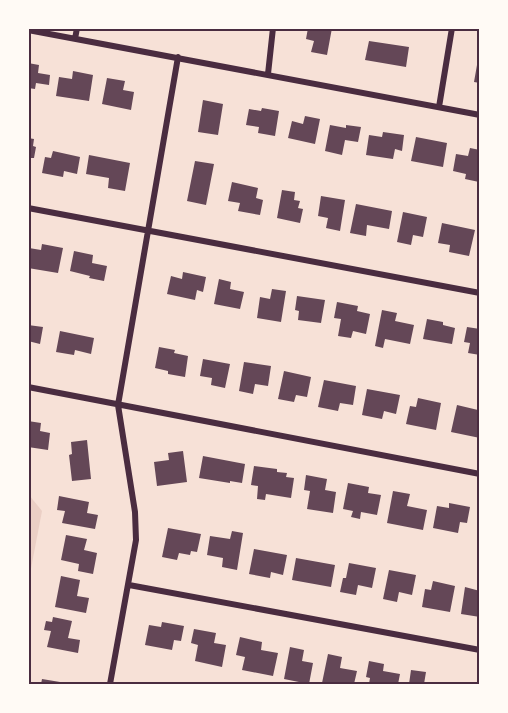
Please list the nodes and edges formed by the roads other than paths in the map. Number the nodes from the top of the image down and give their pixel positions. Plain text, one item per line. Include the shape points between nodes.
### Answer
1 (77, 28) edge
2 (273, 28) edge
3 (452, 28) edge
4 (28, 30) edge
5 (75, 39) junction
6 (178, 57) junction
7 (268, 74) junction
8 (439, 107) junction
9 (480, 114) edge
10 (28, 208) edge
11 (148, 231) junction
12 (480, 293) edge
13 (28, 387) edge
14 (118, 405) junction
15 (480, 474) edge
16 (129, 585) junction
17 (480, 650) edge
18 (110, 684) edge

1 - 5 street
2 - 7 street
3 - 8 street
4 - 5 street
5 - 6 street
6 - 7 street
6 - 11 street
7 - 8 street
8 - 9 street
10 - 11 street
11 - 12 street
11 - 14 street
13 - 14 street
14 - 15 street
14 - 16 street via 135,512 136,540
16 - 17 street
16 - 18 street

